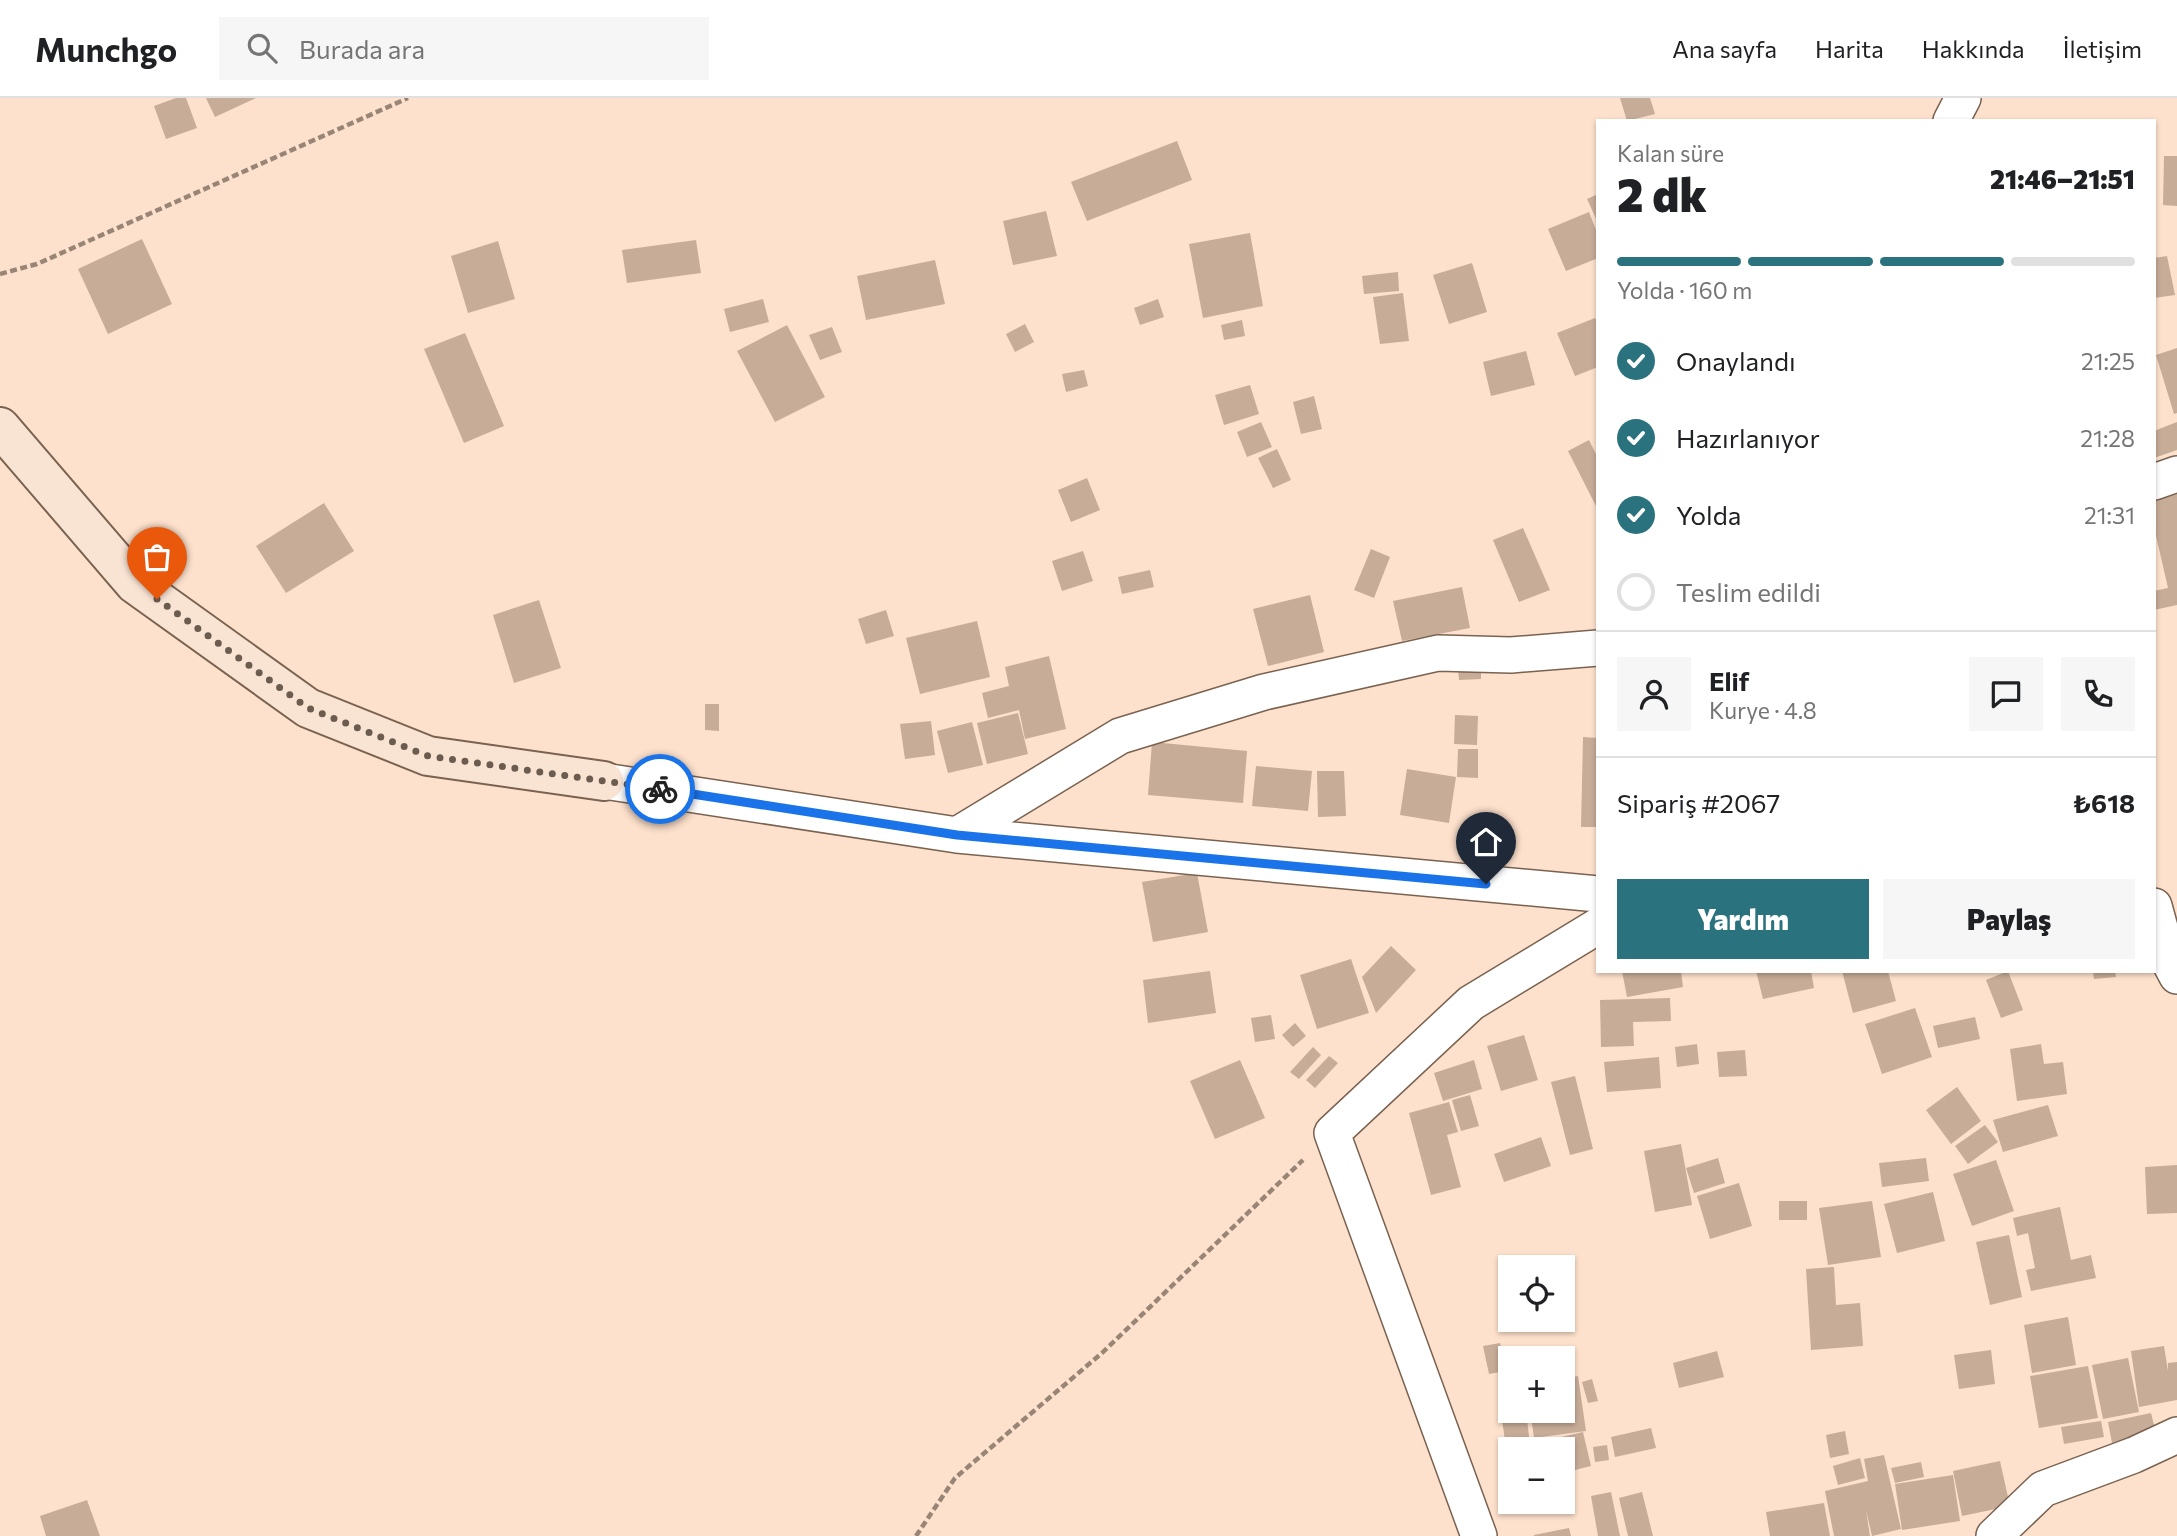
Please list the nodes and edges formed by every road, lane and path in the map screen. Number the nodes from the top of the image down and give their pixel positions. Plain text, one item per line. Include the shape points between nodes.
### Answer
1 (408, 98) edge
2 (1963, 98) edge
3 (1952, 119) edge
4 (0, 274) edge
5 (0, 427) edge
6 (2177, 474) edge
7 (2156, 481) edge
8 (1596, 648) edge
9 (604, 781) joint
10 (957, 835) junction
11 (1596, 894) edge
12 (2156, 913) edge
13 (1596, 927) edge
14 (2177, 976) edge
15 (1332, 1133) junction
16 (2177, 1435) edge
17 (916, 1536) edge
18 (1479, 1536) edge
19 (1994, 1536) edge

1 - 4 path via 37,264
2 - 3 street
5 - 9 street via 135,584 308,708 428,756
6 - 7 street
8 - 10 street via 1511,656 1438,653 1264,692 1120,736
9 - 10 street
10 - 11 street
12 - 14 street
13 - 15 street via 1471,1003
15 - 17 path via 1102,1353 955,1478
15 - 18 street
16 - 19 street via 2043,1489

